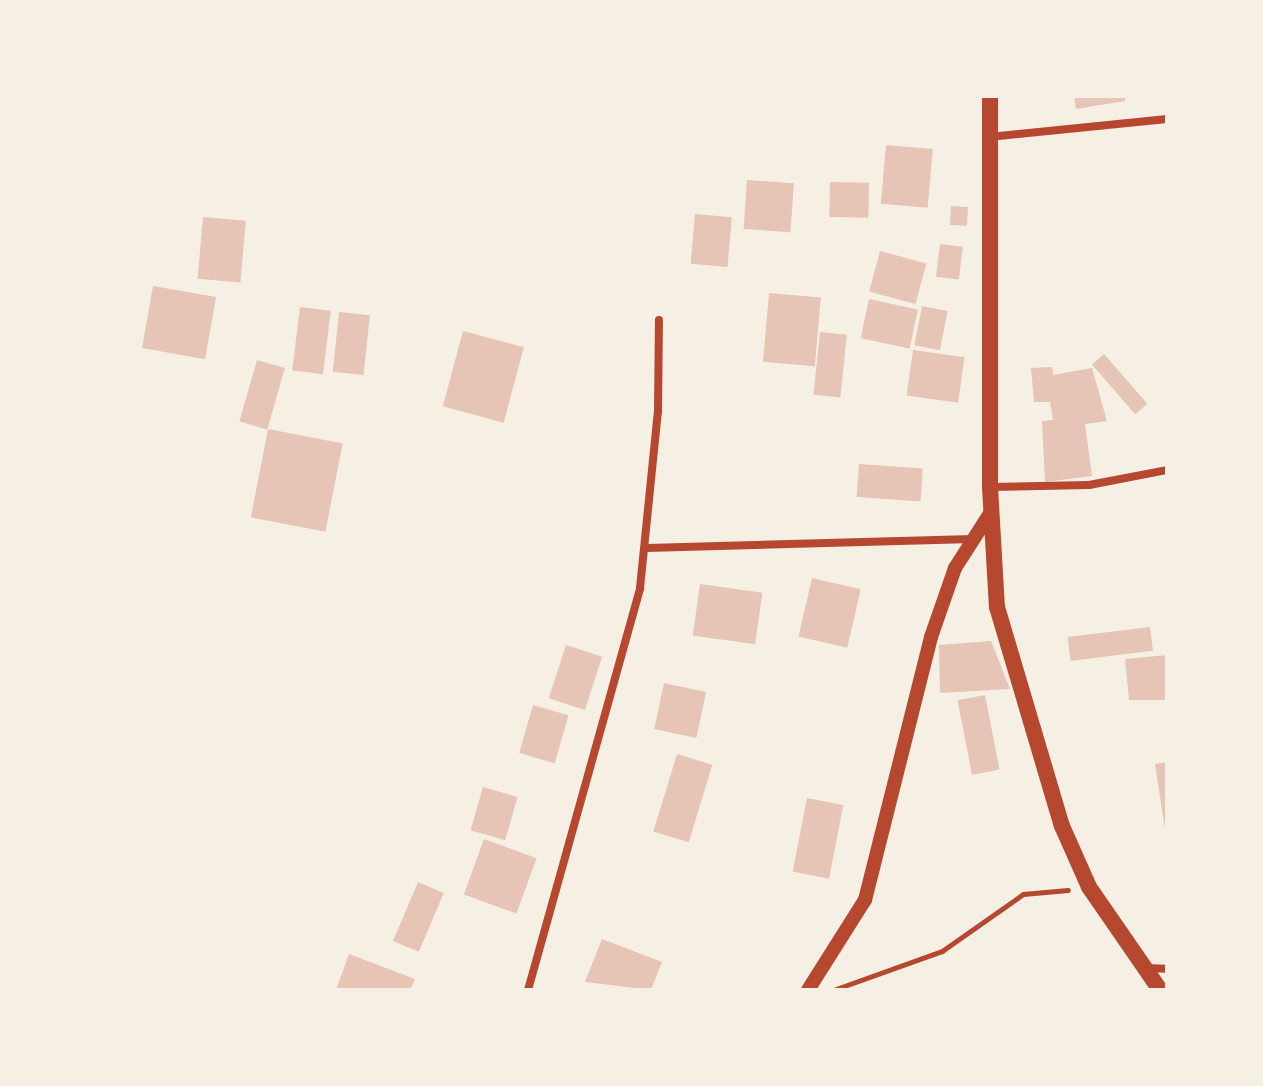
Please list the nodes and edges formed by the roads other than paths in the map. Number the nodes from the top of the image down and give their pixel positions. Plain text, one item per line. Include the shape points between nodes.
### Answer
1 (990, 96) edge
2 (1167, 119) edge
3 (989, 137) junction
4 (659, 320) dead end
5 (1167, 470) edge
6 (990, 487) junction
7 (991, 512) junction
8 (974, 539) junction
9 (647, 548) junction
10 (1142, 967) junction
11 (1167, 969) edge
12 (528, 990) edge
13 (808, 990) edge
14 (1160, 990) edge

1 - 3 main road
2 - 3 street
3 - 6 main road
4 - 9 street
5 - 6 street via 1089,485
6 - 7 main road
7 - 8 street
7 - 10 main road via 997,607 1023,707 1089,887
8 - 9 street
8 - 13 street via 955,568 931,637 865,900
9 - 12 street via 597,758
10 - 11 street
10 - 14 main road

